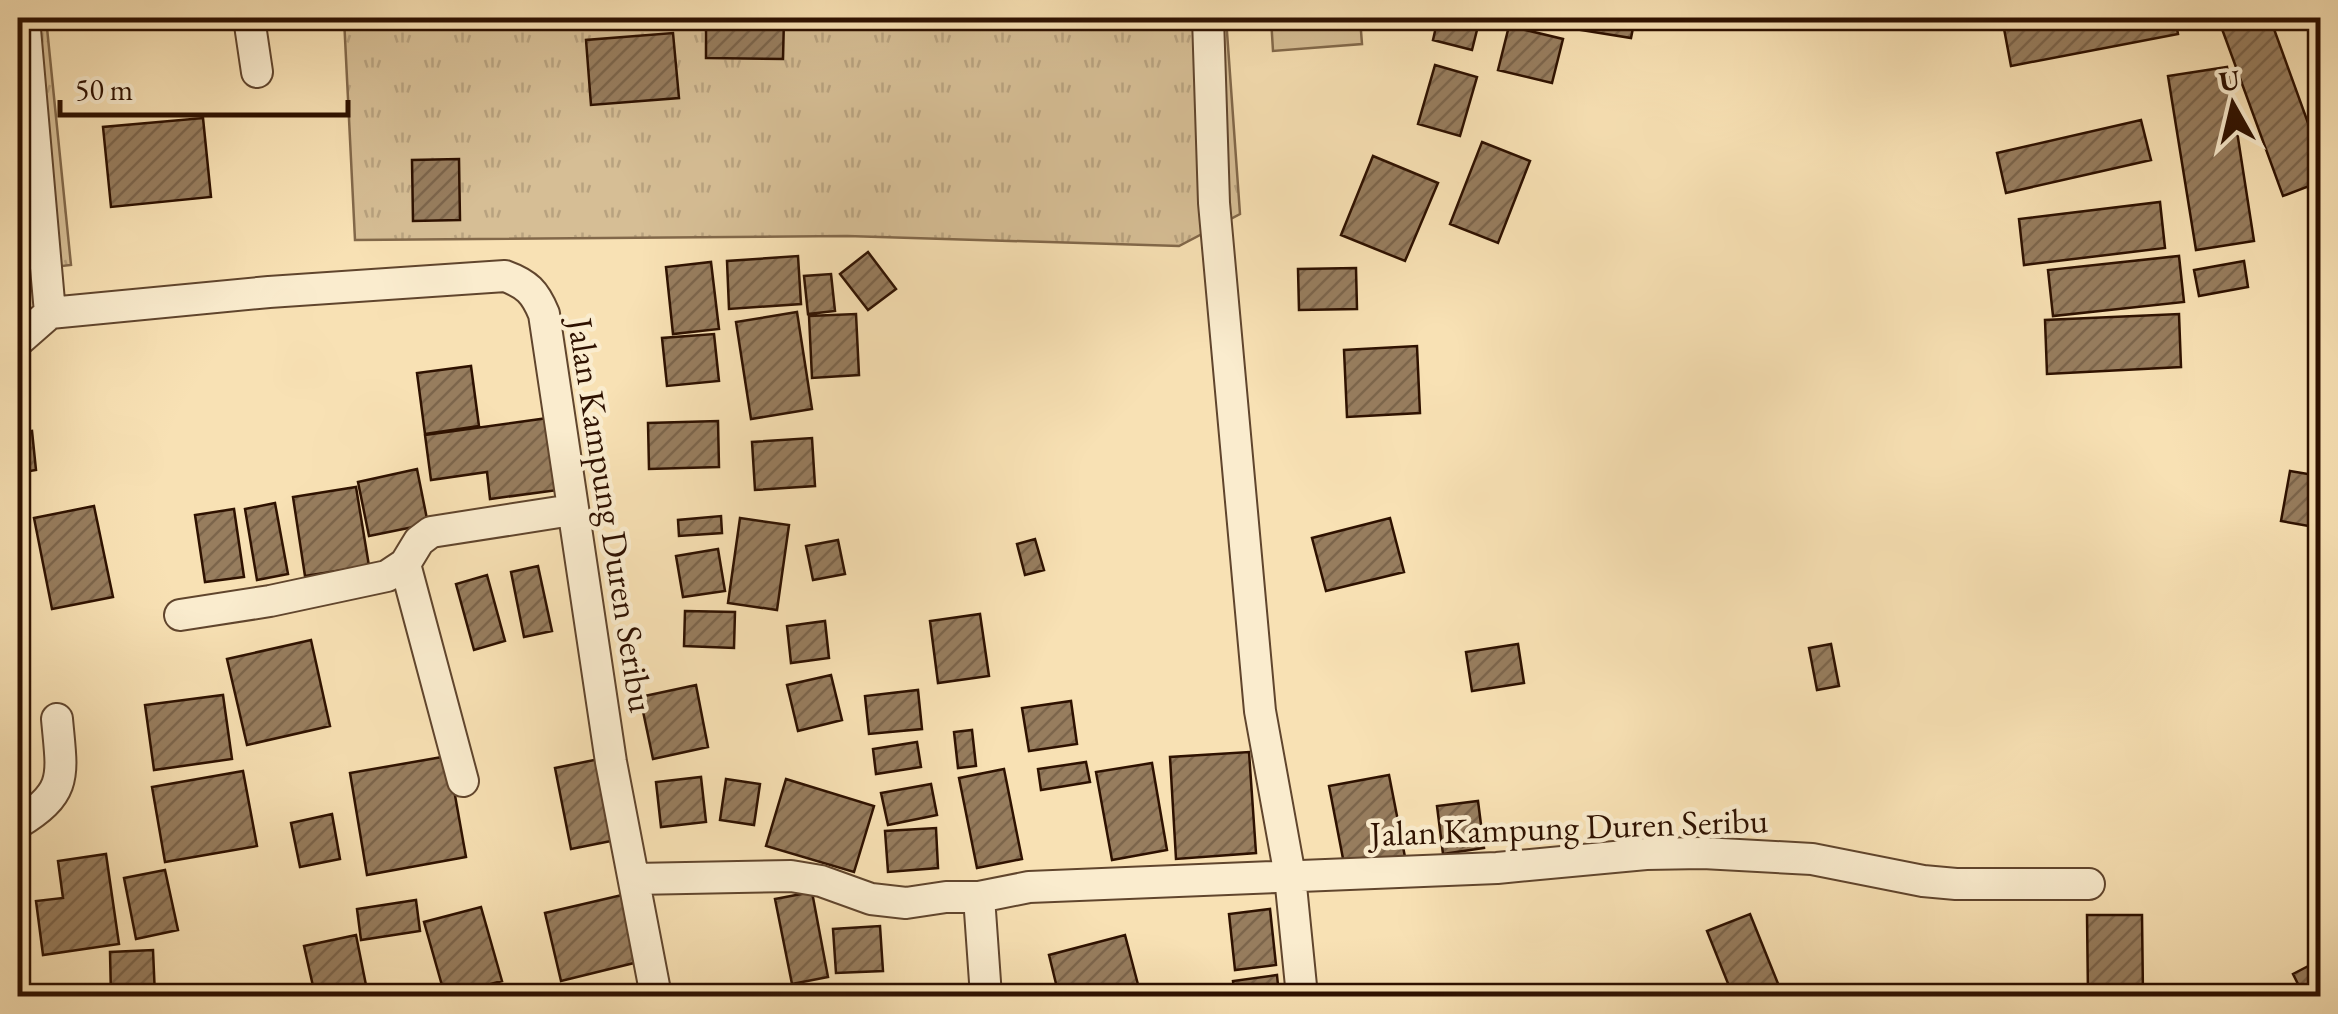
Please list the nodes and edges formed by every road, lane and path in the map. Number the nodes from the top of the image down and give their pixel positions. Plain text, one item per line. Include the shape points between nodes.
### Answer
1 (24, 18) edge
2 (249, 18) edge
3 (1208, 18) edge
4 (257, 72) dead end
5 (50, 313) junction
6 (18, 340) edge
7 (572, 510) junction
8 (405, 564) junction
9 (180, 616) dead end
10 (57, 719) dead end
11 (463, 780) dead end
12 (18, 823) edge
13 (1290, 876) junction
14 (634, 879) junction
15 (2089, 884) dead end
16 (978, 897) junction
17 (656, 996) edge
18 (986, 996) edge
19 (1302, 996) edge

1 - 5 street
2 - 4 street
3 - 13 street via 1214,203 1260,711
5 - 6 street
5 - 7 street, Jalan Kampung Duren Seribu via 505,276 527,284 544,314
7 - 8 street via 431,532
7 - 14 street, Jalan Kampung Duren Seribu
8 - 9 street via 386,576
8 - 11 street
10 - 12 street via 56,792
13 - 15 street, Jalan Kampung Duren Seribu via 1646,854 1756,854 1923,881
13 - 16 street, Jalan Kampung Duren Seribu via 1029,887
13 - 19 street
14 - 16 street, Jalan Kampung Duren Seribu via 790,876 906,903
14 - 17 street, Jalan Kampung Duren Seribu
16 - 18 street

